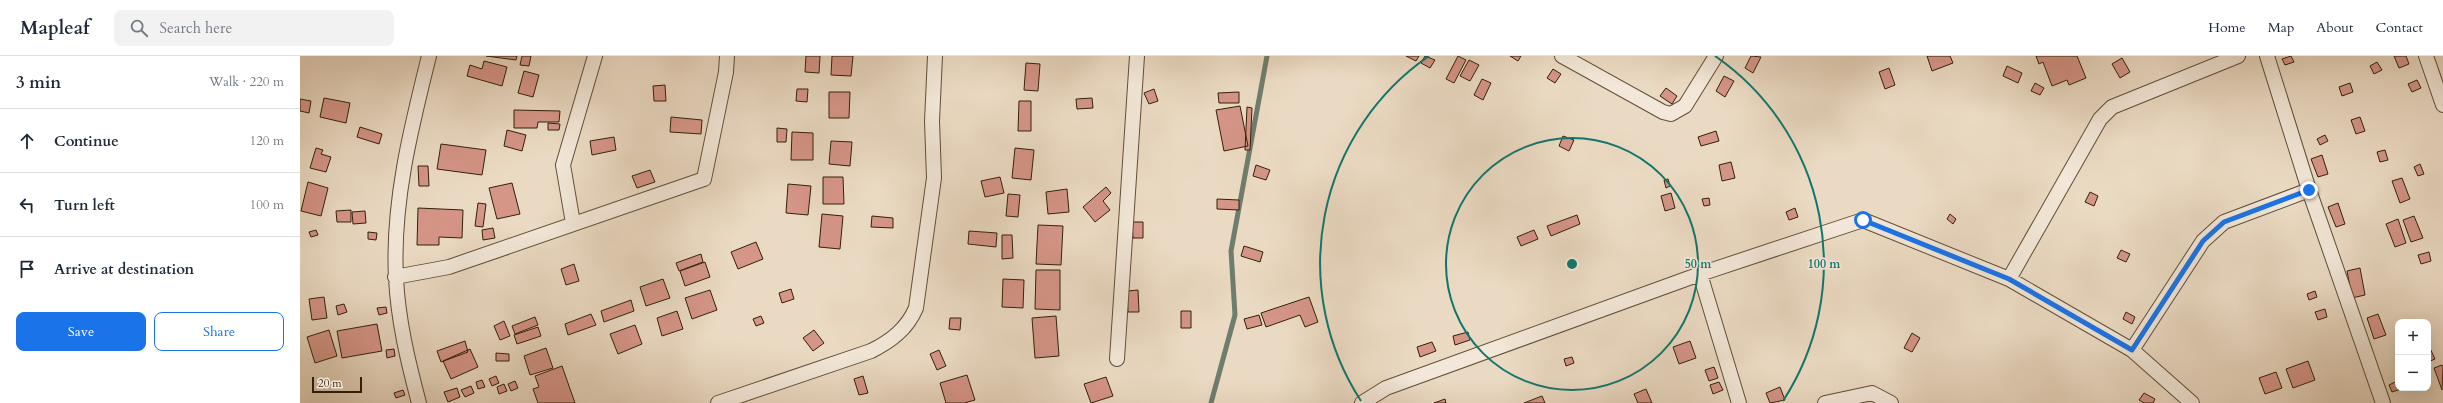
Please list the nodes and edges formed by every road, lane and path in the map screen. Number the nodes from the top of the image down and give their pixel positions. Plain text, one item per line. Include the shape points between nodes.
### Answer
1 (429, 56) edge
2 (594, 56) edge
3 (727, 56) edge
4 (936, 56) edge
5 (1137, 56) edge
6 (1562, 56) edge
7 (1716, 56) edge
8 (2238, 56) edge
9 (2268, 56) edge
10 (2426, 56) edge
11 (2443, 105) edge
12 (2309, 190) junction
13 (572, 223) junction
14 (1700, 274) junction
15 (396, 277) junction
16 (2009, 279) junction
17 (2132, 350) junction
18 (1117, 359) dead end
19 (419, 403) edge
20 (718, 403) edge
21 (1362, 403) edge
22 (1739, 403) edge
23 (1825, 403) edge
24 (1891, 403) edge
25 (2192, 403) edge
26 (2383, 403) edge

1 - 15 street via 410,133 397,215
2 - 13 street via 563,165
3 - 13 street via 704,179
4 - 20 street via 932,121 934,178 917,301 910,321 891,339 871,351
5 - 18 street
6 - 7 street via 1671,114 1685,106
8 - 16 street via 2112,107 2100,119
9 - 12 street
10 - 11 street
12 - 17 street via 2224,222 2214,229 2203,241
12 - 26 street
13 - 15 street via 450,267
14 - 16 street via 1863,220
14 - 21 street via 1386,388
14 - 22 street
15 - 19 street via 402,337
16 - 17 street
17 - 25 street
23 - 24 street via 1872,393

